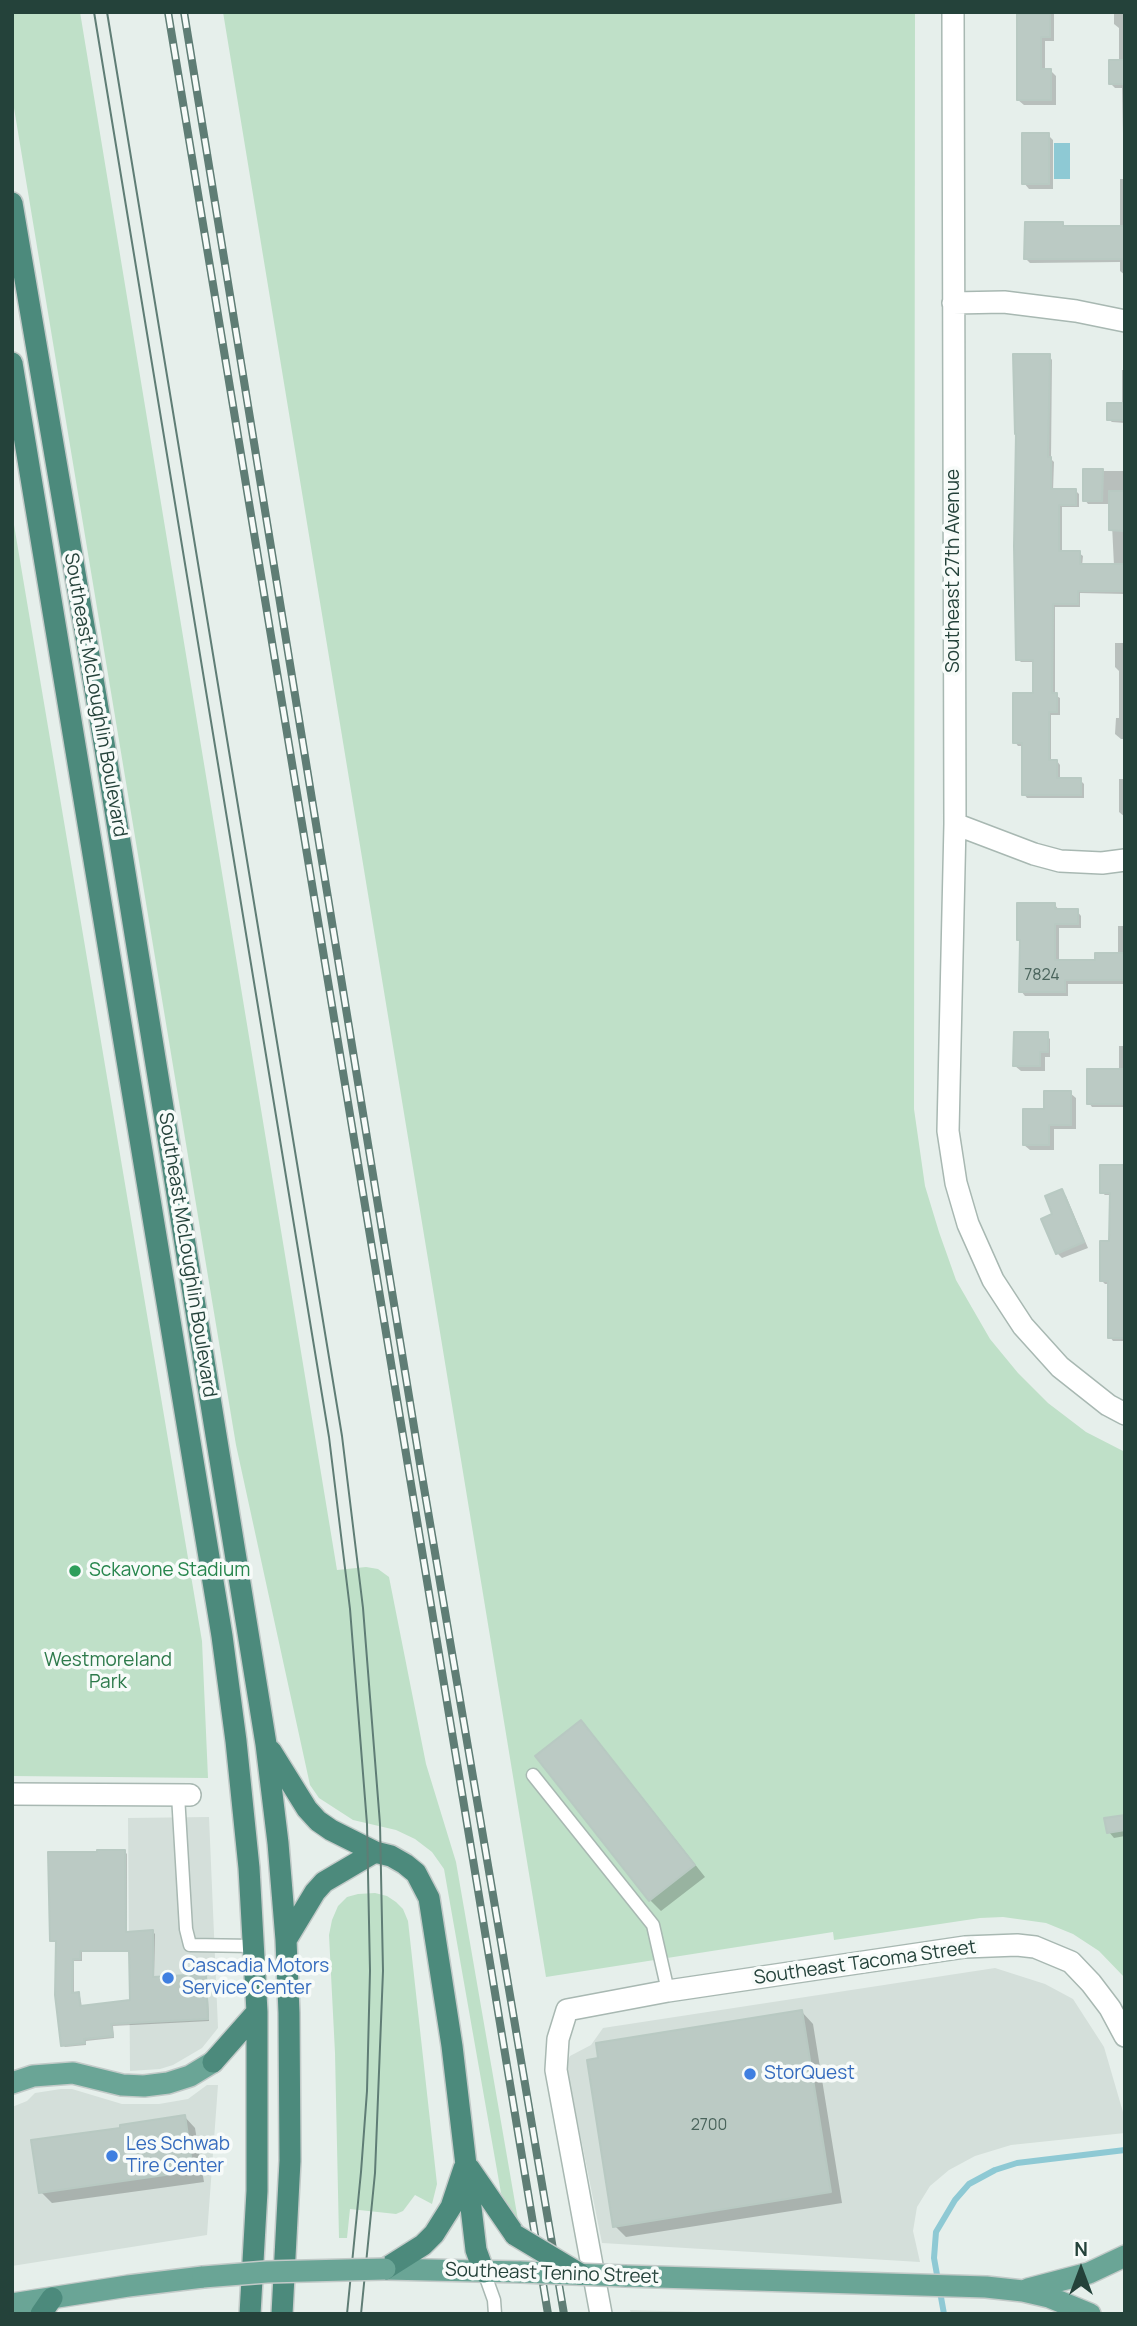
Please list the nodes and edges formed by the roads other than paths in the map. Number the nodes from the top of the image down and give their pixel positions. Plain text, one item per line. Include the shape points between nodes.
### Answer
1 (953, 12) edge
2 (12, 203) edge
3 (953, 303) junction
4 (1125, 321) edge
5 (12, 363) edge
6 (955, 824) junction
7 (1125, 860) edge
8 (1125, 1414) edge
9 (267, 1744) junction
10 (533, 1775) dead end
11 (12, 1794) edge
12 (184, 1795) joint
13 (375, 1852) junction
14 (286, 1940) junction
15 (254, 1946) junction
16 (667, 1991) junction
17 (257, 2012) junction
18 (1125, 2036) edge
19 (213, 2062) joint
20 (12, 2083) edge
21 (466, 2163) junction
22 (1125, 2256) edge
23 (385, 2269) junction
24 (484, 2272) junction
25 (580, 2274) junction
26 (1023, 2291) junction
27 (12, 2304) edge
28 (46, 2306) edge
29 (250, 2314) edge
30 (282, 2314) edge
31 (495, 2314) edge
32 (601, 2314) edge
33 (1090, 2314) edge

1 - 3 street, Southeast 27th Avenue
2 - 9 highway, Southeast McLoughlin Boulevard
3 - 4 street via 1004,302
3 - 6 street, Southeast 27th Avenue
5 - 15 highway, Southeast McLoughlin Boulevard via 222,1636
6 - 7 street via 1060,862
6 - 8 street, Southeast 27th Avenue via 948,1130 956,1183 993,1280 1023,1326 1060,1367
9 - 13 highway via 318,1821
9 - 14 highway, Southeast McLoughlin Boulevard
10 - 16 lane via 653,1925
11 - 12 street
12 - 15 lane via 190,1944
13 - 14 highway via 324,1882
13 - 21 highway via 391,1856 416,1873 429,1898
14 - 30 highway, Southeast McLoughlin Boulevard via 290,2137
15 - 17 highway, Southeast McLoughlin Boulevard
16 - 18 street, Southeast Tacoma Street via 965,1947 1017,1945 1071,1962 1110,2008
16 - 32 street, Southeast Tacoma Street via 567,2010 558,2039 556,2070
17 - 19 highway
17 - 29 highway, Southeast McLoughlin Boulevard via 257,2191
19 - 20 main road via 190,2076 144,2086 73,2073 33,2076
21 - 23 highway via 451,2207 434,2234
21 - 24 highway via 476,2250
21 - 25 highway, bridge via 515,2235
22 - 26 main road via 1089,2273
23 - 24 main road, Southeast Tenino Street
23 - 28 main road, Southeast Tenino Street, bridge via 203,2277
24 - 25 main road, Southeast Tenino Street, bridge
24 - 31 lane
25 - 26 main road, Southeast Tenino Street, bridge
26 - 33 main road, Southeast Tenino Street
27 - 28 main road, Southeast Tenino Street

